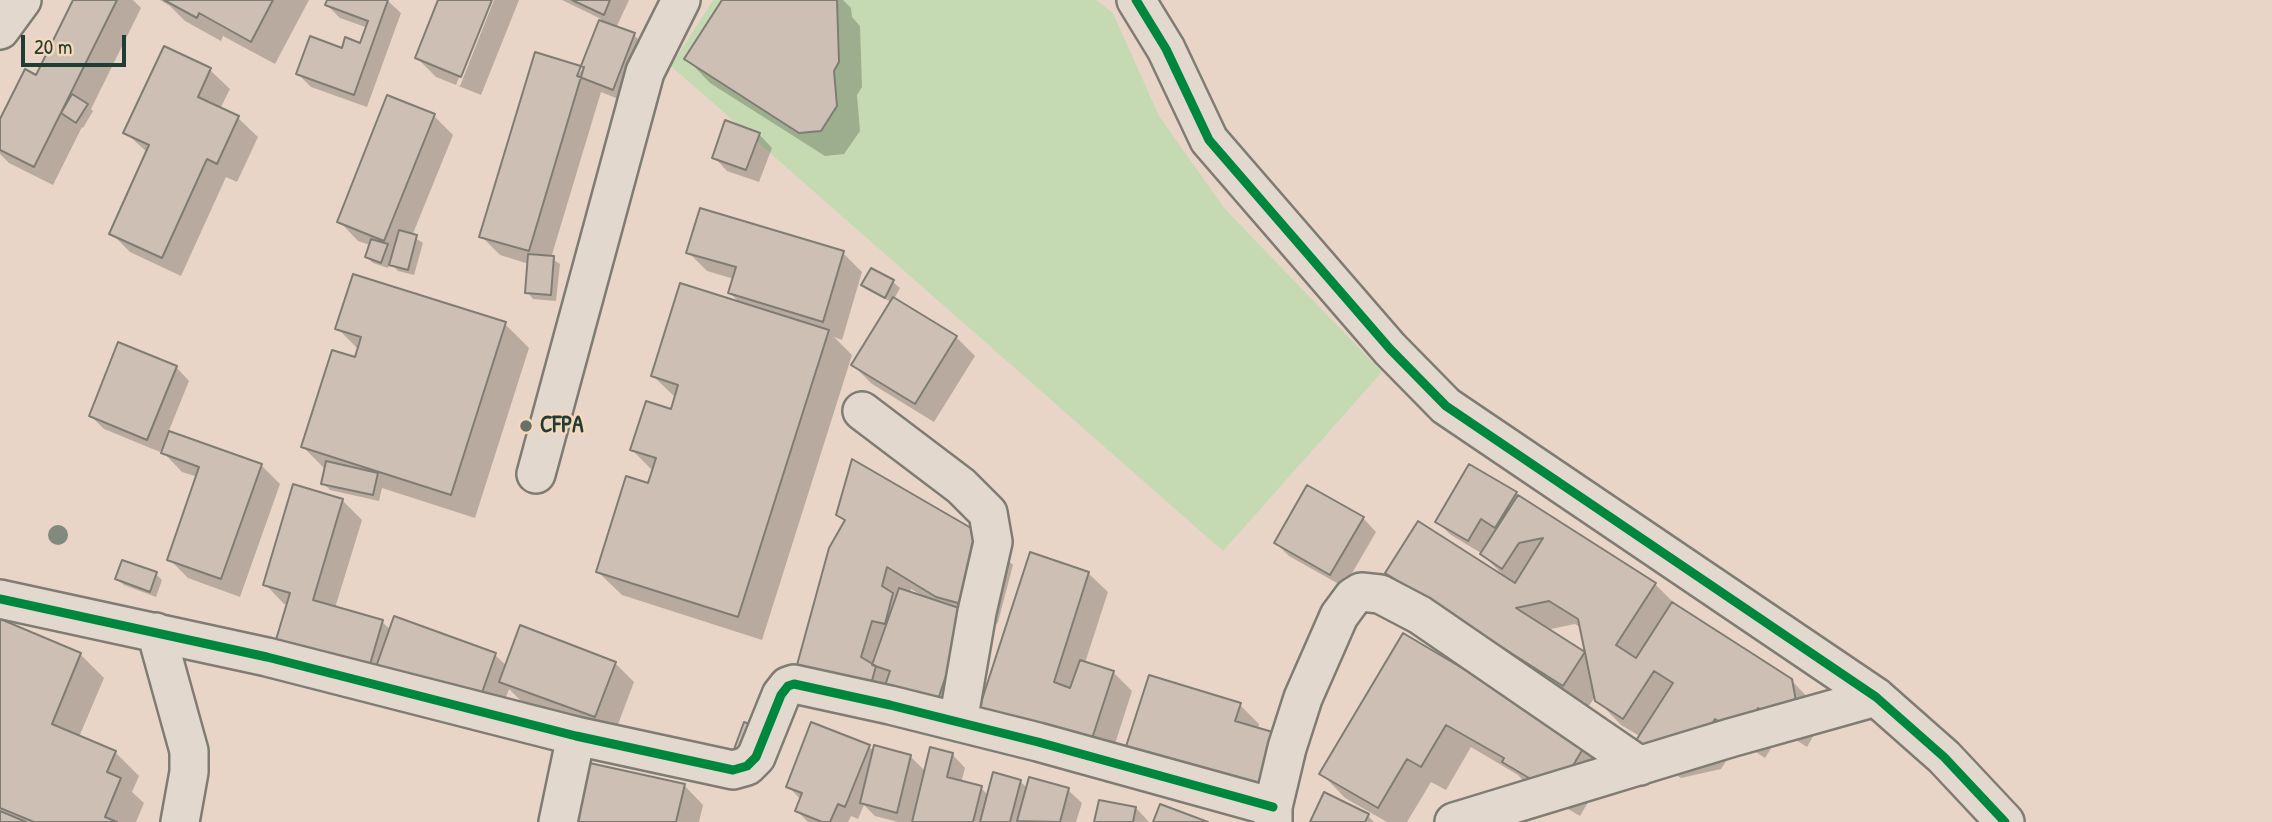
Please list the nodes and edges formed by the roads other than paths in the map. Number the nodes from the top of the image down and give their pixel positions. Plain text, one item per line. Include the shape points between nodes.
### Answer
1 (22, 0) edge
2 (681, 0) edge
3 (1136, 0) edge
4 (0, 30) edge
5 (862, 411) dead end
6 (536, 474) dead end
7 (0, 600) edge
8 (156, 632) junction
9 (1876, 697) junction
10 (958, 722) junction
11 (576, 737) junction
12 (1640, 766) junction
13 (1273, 815) edge
14 (180, 822) edge
15 (558, 822) edge
16 (1454, 822) edge
17 (2005, 822) edge

1 - 4 street
2 - 6 street via 645,72
3 - 9 street via 1166,49 1209,141 1390,349 1446,406
5 - 10 street via 961,486 988,513 993,542
7 - 8 street
8 - 11 street
8 - 14 street via 188,751
9 - 12 street
9 - 17 street via 1944,757
10 - 11 street via 794,684 780,695 756,757 733,770
10 - 13 street
11 - 15 street
12 - 13 street via 1420,615 1380,594 1361,592 1339,616 1303,698
12 - 16 street

